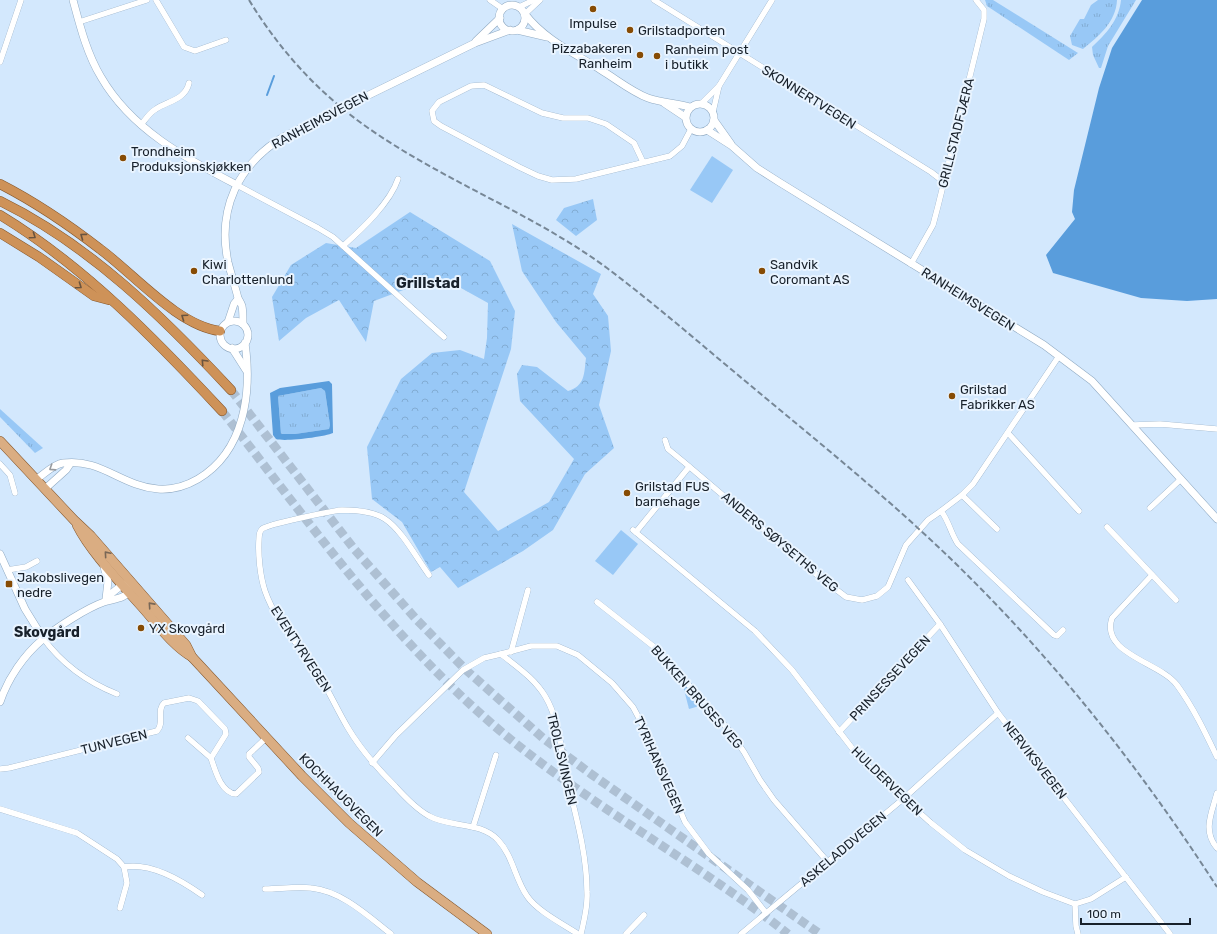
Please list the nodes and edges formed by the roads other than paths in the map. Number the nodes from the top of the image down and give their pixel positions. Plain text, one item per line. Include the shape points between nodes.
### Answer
1 (21, 0) edge
2 (74, 0) edge
3 (147, 0) edge
4 (156, 0) edge
5 (490, 0) edge
6 (534, 0) edge
7 (540, 0) edge
8 (654, 0) edge
9 (772, 0) edge
10 (976, 0) edge
11 (519, 7) junction
12 (503, 9) junction
13 (525, 14) junction
14 (500, 18) junction
15 (79, 22) junction
16 (514, 30) junction
17 (548, 38) junction
18 (226, 40) dead end
19 (475, 42) junction
20 (3, 44) edge
21 (740, 54) junction
22 (0, 62) edge
23 (188, 83) dead end
24 (719, 86) junction
25 (664, 103) junction
26 (702, 103) junction
27 (690, 107) junction
28 (713, 112) junction
29 (685, 117) junction
30 (714, 120) junction
31 (141, 125) junction
32 (691, 129) junction
33 (707, 130) junction
34 (732, 146) junction
35 (643, 162) junction
36 (398, 179) dead end
37 (944, 182) junction
38 (0, 184) edge
39 (237, 185) junction
40 (1, 202) edge
41 (0, 215) edge
42 (0, 233) edge
43 (343, 246) junction
44 (911, 264) junction
45 (238, 299) junction
46 (112, 301) junction
47 (228, 322) junction
48 (243, 324) junction
49 (220, 331) junction
50 (444, 337) dead end
51 (245, 344) junction
52 (232, 348) junction
53 (1059, 356) junction
54 (246, 370) junction
55 (231, 390) tunnel mouth
56 (222, 411) tunnel mouth
57 (1133, 425) junction
58 (1217, 429) edge
59 (1008, 433) junction
60 (665, 440) dead end
61 (0, 441) edge
62 (0, 464) edge
63 (70, 464) junction
64 (689, 467) junction
65 (37, 479) junction
66 (1181, 479) junction
67 (46, 488) junction
68 (15, 493) dead end
69 (962, 495) junction
70 (1150, 508) dead end
71 (941, 511) junction
72 (1079, 511) dead end
73 (1217, 519) edge
74 (74, 520) junction
75 (1107, 527) dead end
76 (997, 529) dead end
77 (0, 554) edge
78 (101, 558) junction
79 (37, 561) dead end
80 (7, 570) junction
81 (429, 575) dead end
82 (1152, 575) junction
83 (908, 580) dead end
84 (132, 583) junction
85 (122, 585) junction
86 (528, 590) dead end
87 (129, 592) junction
88 (106, 599) junction
89 (1176, 600) dead end
90 (597, 602) dead end
91 (940, 624) junction
92 (1063, 630) dead end
93 (43, 638) junction
94 (511, 652) junction
95 (501, 654) junction
96 (192, 658) junction
97 (117, 694) dead end
98 (0, 702) edge
99 (998, 713) junction
100 (839, 732) junction
101 (188, 738) dead end
102 (266, 738) junction
103 (496, 755) dead end
104 (1217, 757) edge
105 (211, 758) junction
106 (372, 762) junction
107 (0, 769) edge
108 (1217, 793) edge
109 (903, 799) junction
110 (0, 809) edge
111 (473, 827) junction
112 (1217, 848) edge
113 (827, 861) junction
114 (124, 867) junction
115 (1126, 877) junction
116 (264, 889) dead end
117 (202, 895) dead end
118 (1075, 904) junction
119 (120, 908) dead end
120 (766, 913) junction
121 (644, 915) dead end
122 (391, 934) edge
123 (487, 934) edge
124 (580, 934) edge
125 (626, 934) edge
126 (741, 934) edge
127 (1078, 934) edge
128 (1170, 934) edge

1 - 20 street
2 - 15 street
3 - 15 street
4 - 18 street via 184,47 190,51
5 - 12 street
6 - 11 street
7 - 13 street
8 - 21 street, SKONNERTVEGEN
9 - 21 street
10 - 37 street, GRILLSTADFJÆRA via 984,10 984,18
11 - 12 street via 513,5
11 - 13 street
12 - 14 street
13 - 16 street via 524,22
13 - 17 street
14 - 16 street via 504,27
14 - 19 street, RANHEIMSVEGEN
15 - 31 street via 92,60 101,77 117,100
16 - 17 street
16 - 19 street, RANHEIMSVEGEN
17 - 25 street via 632,90
19 - 39 street, RANHEIMSVEGEN via 283,137 257,157
20 - 22 street
21 - 24 street
21 - 37 street, SKONNERTVEGEN
23 - 31 street via 187,90 182,96 154,110
24 - 26 street
24 - 28 street
25 - 27 street
25 - 29 street
26 - 27 street
26 - 28 street
27 - 29 street
28 - 30 street
29 - 32 street
30 - 33 street
30 - 34 street, RANHEIMSVEGEN
31 - 39 street via 190,161
32 - 33 street via 699,132
32 - 35 street via 682,146 674,154
33 - 34 street, RANHEIMSVEGEN
34 - 44 street, RANHEIMSVEGEN via 757,168
35 - 35 street via 576,179 547,179 441,126 434,121 432,111 439,102 472,86 484,85 542,113 562,118 588,118 606,124 634,143
36 - 43 street via 378,209
37 - 44 street, GRILLSTADFJÆRA via 933,225
49 -> 38 highway via 201,327 181,315 94,244
39 - 43 street via 318,228
39 - 45 street, RANHEIMSVEGEN via 228,205 225,242
55 -> 40 highway via 186,342 122,284 69,243
41 -> 46 highway via 52,250
42 -> 46 highway via 94,296
43 - 50 street
44 - 53 street, RANHEIMSVEGEN
45 - 47 street
45 - 48 street, RANHEIMSVEGEN via 242,305
46 - 56 highway via 186,372
47 - 48 street via 236,320
47 - 49 street
48 - 51 street via 248,335
49 - 52 street via 224,346
51 - 52 street via 240,348
51 - 54 street via 248,363
52 - 54 street
53 - 57 street, RANHEIMSVEGEN via 1092,381
53 - 59 street, ANDERS SØYSETHS VEG
54 - 63 street via 246,400 234,442 219,463 196,480 172,489 147,488 128,482 92,464
57 - 58 street via 1160,424
57 - 66 street, RANHEIMSVEGEN
59 - 69 street, ANDERS SØYSETHS VEG via 973,484
59 - 72 street
60 - 64 street, ANDERS SØYSETHS VEG via 668,449
61 - 65 main road, KOCHHAUGVEGEN
62 - 68 street via 10,475
63 -> 65 street via 62,463
63 - 67 street
64 - 71 street, ANDERS SØYSETHS VEG via 812,571 846,597 862,600 877,596 888,586 906,545 928,520
64 - 100 street, HULDERVEGEN via 635,531 759,635 792,670
65 - 67 main road, KOCHHAUGVEGEN
66 - 70 street
66 - 73 street, RANHEIMSVEGEN
67 - 74 main road, KOCHHAUGVEGEN
69 - 71 street, ANDERS SØYSETHS VEG
69 - 76 street
71 - 92 street via 948,520 958,544 1054,635 1057,636
74 - 78 main road, KOCHHAUGVEGEN via 85,540
84 -> 74 main road, KOCHHAUGVEGEN
75 - 82 street
77 - 80 street
78 - 85 main road, KOCHHAUGVEGEN
78 - 88 street via 108,576
79 - 80 street via 26,567
80 - 93 street via 25,609
81 - 106 street, EVENTYRVEGEN via 401,535 386,519 369,512 341,510 275,524 263,528 260,533 259,553 265,590 274,611 313,666 348,729
82 - 89 street
82 - 104 street via 1112,618 1112,636 1126,652 1167,675 1176,684 1198,719
83 - 91 street, NERVIKSVEGEN
84 - 85 street
84 - 87 street
96 -> 84 main road, KOCHHAUGVEGEN via 186,645
85 - 87 main road, KOCHHAUGVEGEN
85 - 88 street
86 - 94 street
87 - 88 street via 110,602
87 - 96 main road, KOCHHAUGVEGEN via 179,650
88 - 93 street
90 - 113 street, BUKKEN BRUSES VEG via 653,646 676,670 728,729 774,800
91 - 99 street, NERVIKSVEGEN
91 - 100 street, PRINSESSEVEGEN
93 - 97 street via 60,658 83,677
93 - 98 street via 22,661
94 - 95 street, TYRIHANSVEGEN
94 - 120 street, TYRIHANSVEGEN via 540,645 562,647 586,661 612,683 633,707 647,733 685,822 710,854 748,890
95 - 106 street via 484,658 463,670
95 - 124 street, TROLLSVINGEN via 536,684 549,703 554,716 586,870 587,900
96 - 102 main road, KOCHHAUGVEGEN
99 - 109 street, ASKELADDVEGEN
99 - 115 street, NERVIKSVEGEN
100 - 109 street, HULDERVEGEN via 862,761
101 - 105 street
102 - 105 street via 248,757 259,772 236,794 230,793 224,787
102 - 123 main road, KOCHHAUGVEGEN via 376,848
103 - 111 street
105 - 107 street, TUNVEGEN via 226,734 225,729 198,701 189,698 166,701 161,705 161,723 157,731
106 - 111 street, EVENTYRVEGEN via 404,796 429,816
108 - 112 street via 1209,827 1210,837
109 - 113 street, ASKELADDVEGEN
109 - 118 street, HULDERVEGEN via 965,850 1009,876
110 - 114 street via 77,833 117,859
111 - 124 street, EVENTYRVEGEN via 497,839 509,856 528,897
113 - 120 street, ASKELADDVEGEN
114 - 117 street via 132,865 170,874
114 - 119 street via 127,883
115 - 118 street via 1091,899
115 - 128 street, NERVIKSVEGEN
116 - 122 street via 311,888 326,892 347,900
118 - 127 street
120 - 126 street, ASKELADDVEGEN
121 - 125 street

